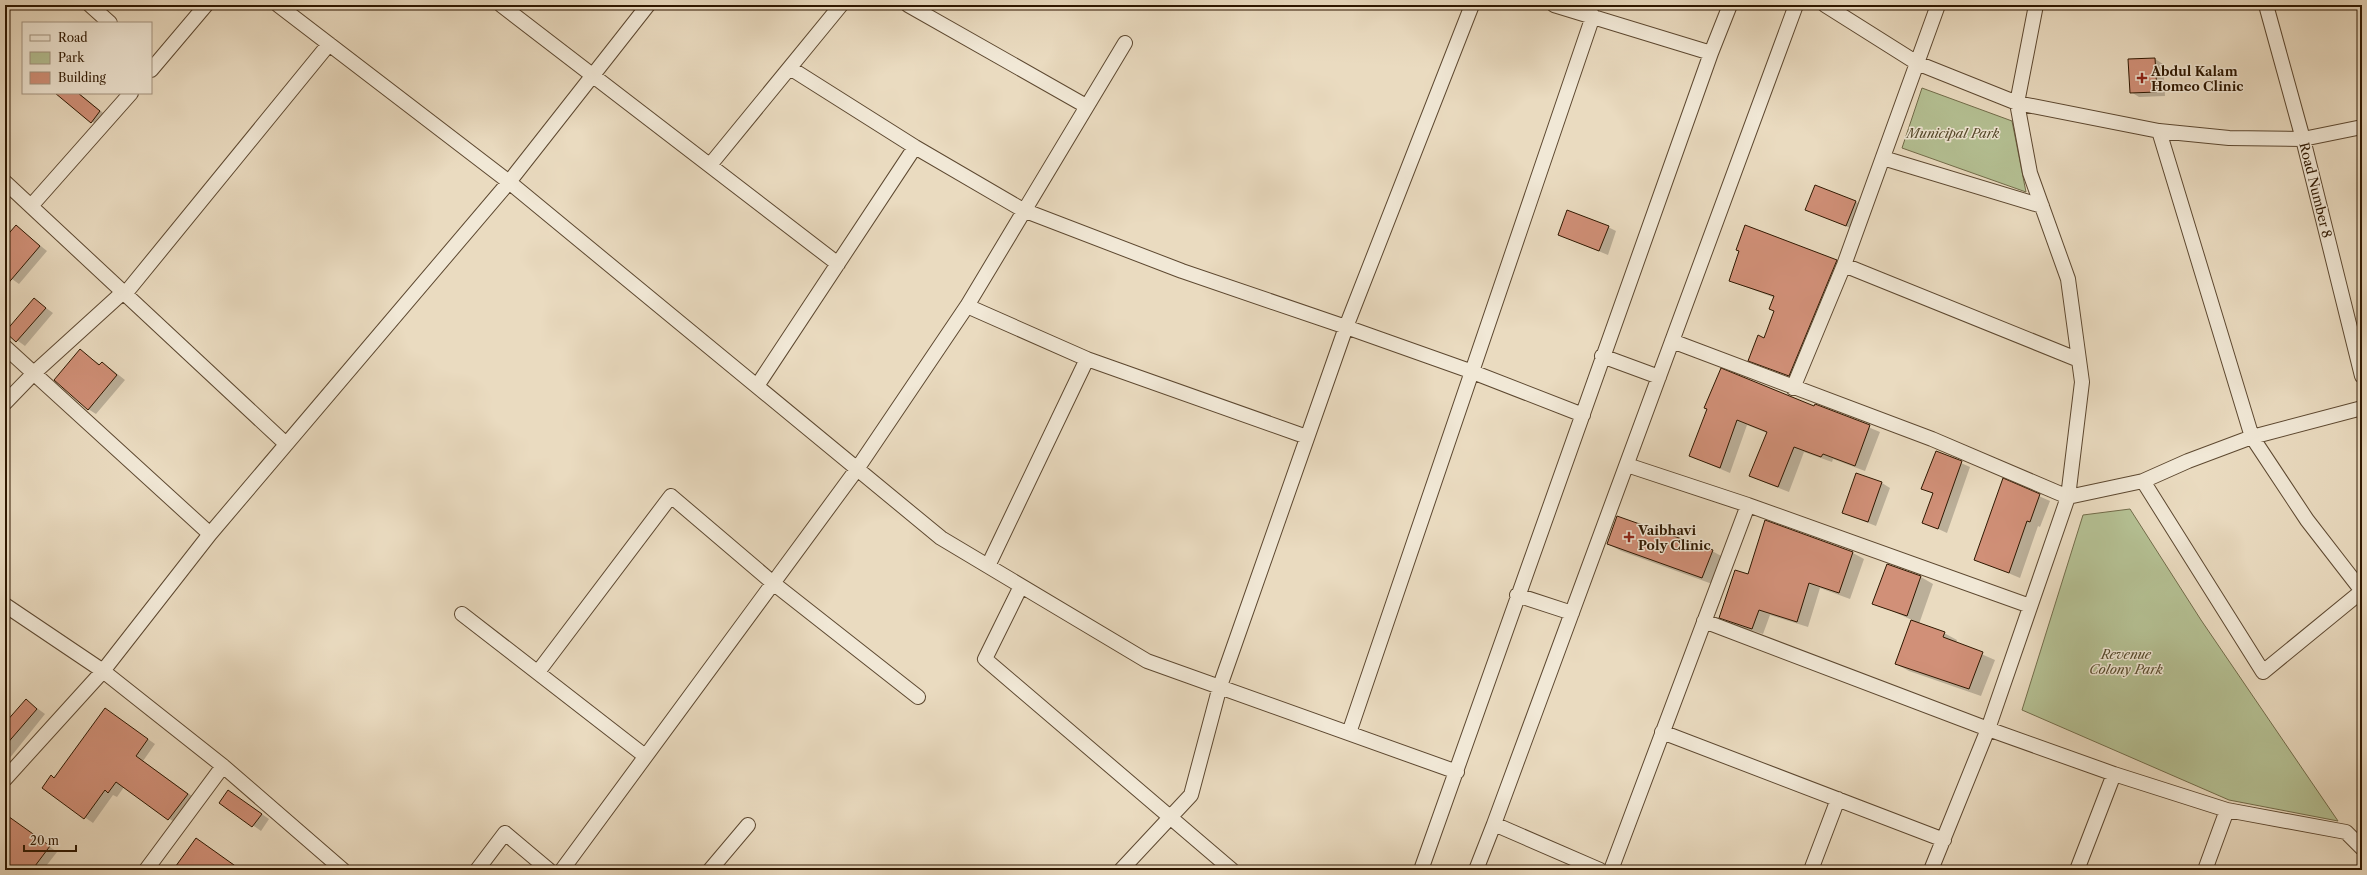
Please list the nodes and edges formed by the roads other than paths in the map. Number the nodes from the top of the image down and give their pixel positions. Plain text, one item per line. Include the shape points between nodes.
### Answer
1 (90, 5) edge
2 (206, 5) edge
3 (278, 5) edge
4 (501, 5) edge
5 (648, 5) edge
6 (841, 5) edge
7 (908, 5) edge
8 (1472, 5) edge
9 (1554, 5) edge
10 (1730, 5) edge
11 (1796, 5) edge
12 (1825, 5) edge
13 (1938, 5) edge
14 (2036, 5) edge
15 (2266, 5) edge
16 (1593, 16) junction
17 (109, 22) edge
18 (1125, 43) dead end
19 (329, 44) junction
20 (1711, 53) junction
21 (1917, 63) junction
22 (153, 64) edge
23 (790, 68) junction
24 (594, 75) junction
25 (130, 94) edge
26 (2016, 103) junction
27 (1086, 106) junction
28 (2362, 127) edge
29 (2159, 131) junction
30 (2303, 139) junction
31 (915, 147) junction
32 (1883, 158) junction
33 (710, 165) junction
34 (5, 182) edge
35 (509, 182) junction
36 (31, 206) junction
37 (2042, 206) junction
38 (1023, 210) junction
39 (838, 264) junction
40 (1844, 265) junction
41 (125, 294) junction
42 (967, 306) junction
43 (1346, 327) junction
44 (1672, 341) junction
45 (5, 347) edge
46 (1602, 356) junction
47 (1087, 359) junction
48 (2080, 360) junction
49 (1470, 371) junction
50 (34, 373) junction
51 (2362, 376) edge
52 (1659, 377) junction
53 (757, 386) junction
54 (1793, 388) junction
55 (5, 403) edge
56 (2362, 408) edge
57 (1583, 414) junction
58 (2252, 436) junction
59 (1307, 437) junction
60 (286, 444) junction
61 (1627, 465) junction
62 (857, 469) junction
63 (2144, 481) junction
64 (2068, 497) junction
65 (1748, 505) junction
66 (210, 534) junction
67 (988, 566) junction
68 (773, 583) junction
69 (1021, 586) junction
70 (2362, 591) edge
71 (1517, 594) junction
72 (5, 605) edge
73 (2030, 606) junction
74 (1572, 613) junction
75 (462, 614) dead end
76 (1704, 621) junction
77 (103, 672) junction
78 (538, 672) junction
79 (1220, 686) junction
80 (918, 697) dead end
81 (1988, 729) junction
82 (1349, 732) junction
83 (1662, 732) junction
84 (646, 756) junction
85 (223, 766) junction
86 (1457, 772) junction
87 (2114, 774) junction
88 (5, 779) edge
89 (1838, 799) junction
90 (2227, 810) junction
91 (1169, 818) junction
92 (1494, 824) junction
93 (748, 825) dead end
94 (1944, 840) junction
95 (2362, 848) edge
96 (328, 865) edge
97 (146, 870) edge
98 (343, 870) edge
99 (477, 870) edge
100 (549, 870) edge
101 (562, 870) edge
102 (710, 870) edge
103 (1121, 870) edge
104 (1232, 870) edge
105 (1421, 870) edge
106 (1476, 870) edge
107 (1600, 870) edge
108 (1611, 870) edge
109 (1811, 870) edge
110 (1931, 870) edge
111 (2077, 870) edge
112 (2204, 870) edge

1 - 17 street
2 - 22 street
3 - 19 street
4 - 24 street
5 - 24 street
6 - 23 street
7 - 27 street
8 - 43 street
9 - 16 street
10 - 20 street
11 - 44 street
12 - 21 street
13 - 21 street
14 - 26 street
15 - 30 street, Road Number 8
16 - 20 street
16 - 49 street
18 - 27 street
19 - 35 street
19 - 41 street
20 - 46 street
21 - 26 street
21 - 32 street
23 - 31 street
23 - 33 street
24 - 33 street
24 - 35 street
25 - 36 street
26 - 29 street
26 - 37 street via 2030,173
27 - 38 street
28 - 30 street
29 - 30 street via 2229,138
29 - 58 street
30 - 51 street, Road Number 8
31 - 38 street
31 - 39 street
32 - 37 street
32 - 40 street
33 - 39 street
34 - 36 street
35 - 53 street
35 - 60 street
36 - 41 street
37 - 48 street via 2068,279
38 - 42 street
38 - 43 street via 1182,271
39 - 53 street
40 - 48 street
40 - 54 street
41 - 50 street via 121,294
41 - 60 street
42 - 47 street
42 - 62 street
43 - 49 street
43 - 59 street
44 - 52 street
44 - 54 street
45 - 50 street
46 - 52 street
46 - 57 street
47 - 59 street
47 - 67 street
48 - 64 street via 2082,382
49 - 57 street
49 - 82 street
50 - 55 street
50 - 66 street
52 - 61 street
53 - 62 street
54 - 64 street via 1932,439
56 - 58 street
57 - 71 street
58 - 63 street
58 - 70 street via 2307,520
59 - 79 street
60 - 66 street
61 - 65 street
61 - 74 street
62 - 67 street via 941,538
62 - 68 street
63 - 64 street
63 - 70 street via 2263,672
64 - 73 street
65 - 73 street
65 - 76 street
66 - 77 street
67 - 69 street
68 - 78 street via 671,496
68 - 80 street
68 - 84 street
69 - 79 street via 1147,661
69 - 91 street via 985,659
71 - 74 street
71 - 86 street
72 - 77 street
73 - 81 street
74 - 92 street
75 - 78 street
76 - 81 street
76 - 83 street
77 - 85 street
77 - 88 street
78 - 84 street
79 - 82 street
79 - 91 street via 1191,795
81 - 87 street
81 - 94 street
82 - 86 street
83 - 89 street
83 - 108 street
84 - 101 street
85 - 96 street
85 - 97 street
86 - 105 street
87 - 90 street
87 - 111 street
89 - 94 street
89 - 109 street
90 - 95 street via 2346,832
90 - 112 street
91 - 103 street
91 - 104 street
92 - 106 street
92 - 107 street
93 - 102 street
94 - 110 street
96 - 98 street
99 - 100 street via 505,833

